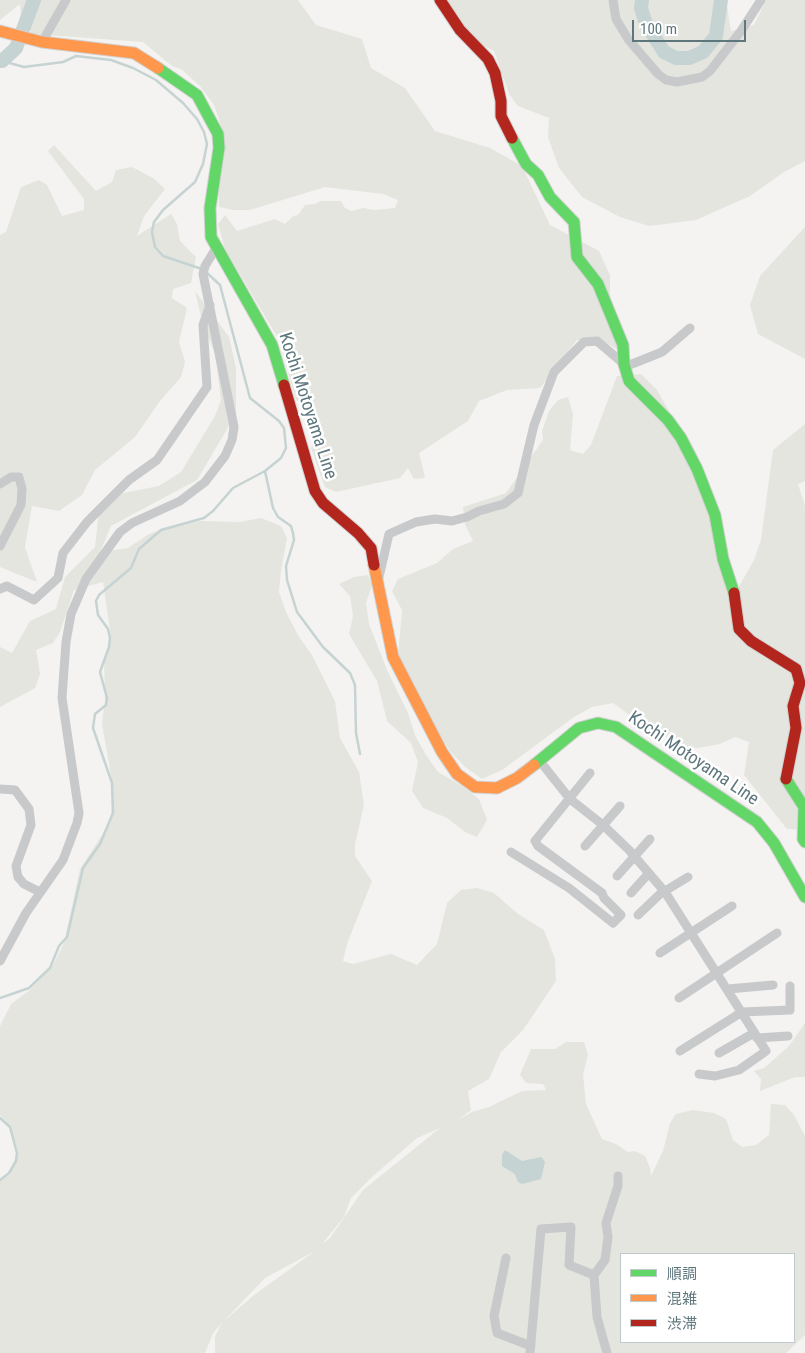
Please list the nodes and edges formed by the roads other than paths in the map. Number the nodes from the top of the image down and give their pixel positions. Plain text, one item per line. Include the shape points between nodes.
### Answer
1 (66, 0) edge
2 (440, 0) edge
3 (613, 0) edge
4 (761, 0) edge
5 (4, 32) edge
6 (38, 41) junction
7 (216, 248) junction
8 (210, 304) junction
9 (690, 328) dead end
10 (624, 364) junction
11 (0, 484) edge
12 (0, 546) edge
13 (379, 580) junction
14 (0, 589) edge
15 (539, 760) junction
16 (590, 773) dead end
17 (0, 789) edge
18 (570, 799) junction
19 (620, 806) dead end
20 (603, 825) junction
21 (650, 839) dead end
22 (805, 842) edge
23 (585, 846) dead end
24 (511, 852) dead end
25 (634, 856) junction
26 (650, 874) junction
27 (617, 876) dead end
28 (688, 877) dead end
29 (40, 892) junction
30 (665, 892) junction
31 (631, 893) dead end
32 (805, 897) edge
33 (732, 906) dead end
34 (638, 915) dead end
35 (692, 932) junction
36 (777, 933) dead end
37 (660, 953) dead end
38 (0, 961) edge
39 (718, 974) junction
40 (772, 985) dead end
41 (790, 986) dead end
42 (728, 989) junction
43 (679, 998) dead end
44 (742, 1012) junction
45 (756, 1036) junction
46 (788, 1036) dead end
47 (680, 1051) dead end
48 (720, 1053) dead end
49 (699, 1074) dead end
50 (618, 1176) dead end
51 (506, 1258) dead end
52 (594, 1275) junction
53 (531, 1349) edge
54 (607, 1353) edge

1 - 6 street
2 - 10 main road via 460,30 488,59 495,73 501,116 526,164 538,175 550,197 571,217 577,257 598,284 623,345
3 - 4 street via 616,19 628,39 658,74 677,82 702,77 710,71
5 - 6 main road, Kochi Motoyama Line
6 - 7 main road, Kochi Motoyama Line via 134,53 197,96 218,134 218,164 209,224
7 - 8 street via 204,270
7 - 13 main road, Kochi Motoyama Line via 272,345 316,491 323,503 371,548
8 - 14 street via 203,325 207,387 156,460 129,480 88,522 63,553 58,578 34,600 7,586
8 - 29 street via 234,427 232,440 225,456 205,482 180,501 120,532 86,579 71,614 62,698 79,813 63,860
9 - 10 street via 662,352
10 - 13 street via 597,341 584,342 554,372 534,425 518,493 504,504 467,517 452,521 416,522 389,534
10 - 22 main road via 629,381 668,420 697,469 715,515 739,628 751,641 796,669 800,683 793,706 796,728 785,778 804,807
11 - 12 street via 11,477 19,477 22,489 20,505
13 - 15 main road, Kochi Motoyama Line via 393,657 442,752 457,774 476,787 497,788 518,778
15 - 18 street
15 - 32 main road, Kochi Motoyama Line via 569,735 587,725 607,724 630,734 756,822 774,843
16 - 18 street
17 - 29 street via 14,790 29,809 31,825 16,866 18,877 24,884
18 - 20 street
18 - 24 street via 535,841 602,894 620,915 613,923 569,888
19 - 20 street
20 - 23 street
20 - 25 street
21 - 25 street
25 - 26 street
25 - 27 street
26 - 30 street
26 - 31 street
28 - 30 street
29 - 38 street
30 - 34 street
30 - 35 street
33 - 35 street
35 - 37 street
35 - 39 street
36 - 39 street
39 - 42 street
39 - 43 street
40 - 42 street
41 - 44 street via 790,1010
42 - 44 street
44 - 45 street
44 - 47 street
45 - 46 street
45 - 48 street
45 - 49 street via 766,1051 739,1070 715,1076
50 - 52 street via 606,1223 605,1260
51 - 53 street via 494,1316 497,1333
52 - 53 street via 568,1265 570,1227 541,1229
52 - 54 street via 597,1317

